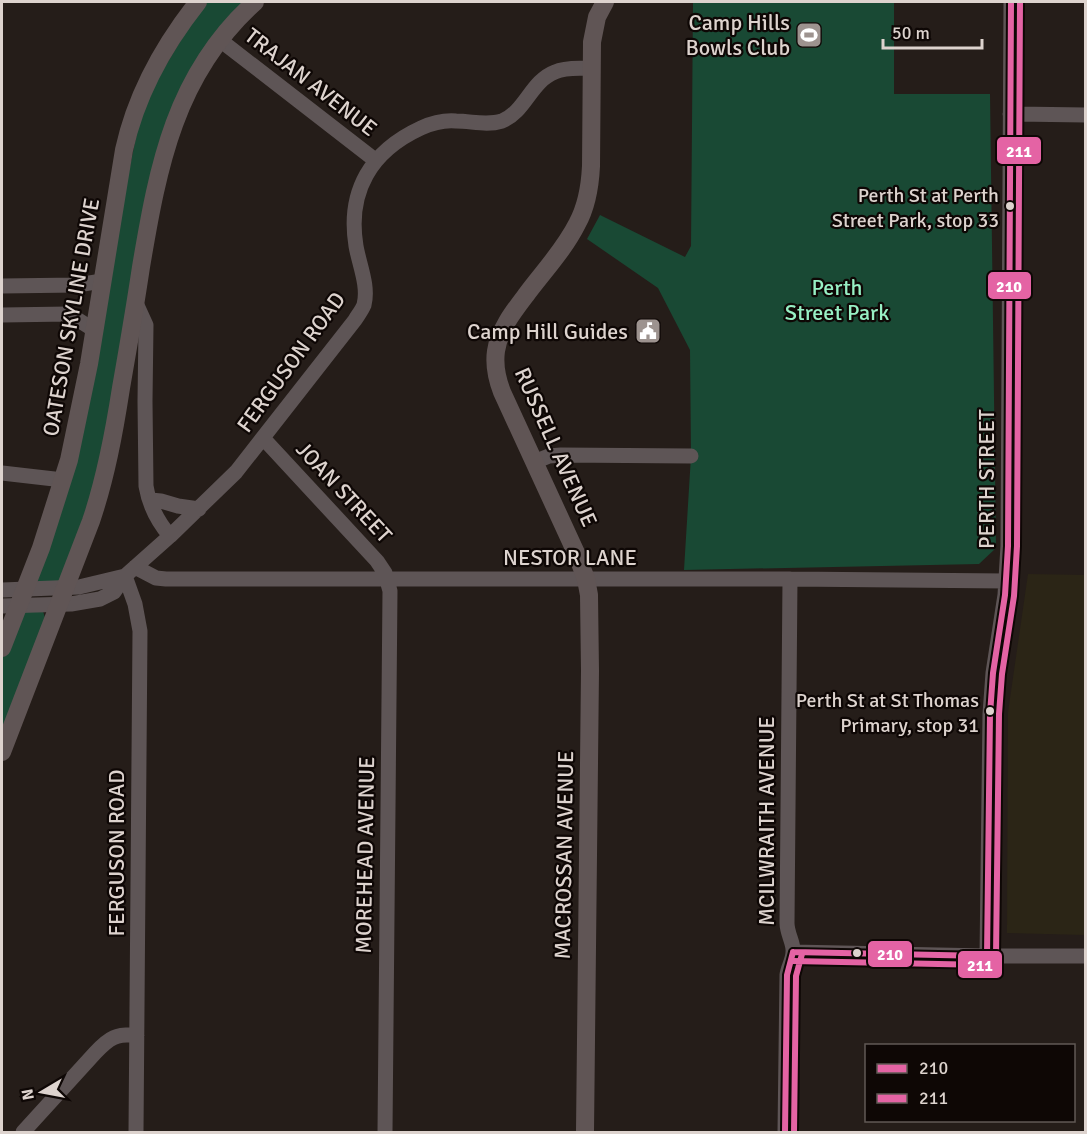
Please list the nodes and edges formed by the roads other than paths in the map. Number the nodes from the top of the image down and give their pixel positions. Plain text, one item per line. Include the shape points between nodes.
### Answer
1 (198, 2) edge
2 (255, 2) edge
3 (605, 2) edge
4 (1011, 2) edge
5 (220, 40) junction
6 (591, 69) junction
7 (1010, 114) junction
8 (1086, 115) edge
9 (375, 160) junction
10 (102, 281) junction
11 (2, 286) edge
12 (136, 303) junction
13 (2, 315) edge
14 (94, 330) junction
15 (263, 438) junction
16 (691, 456) dead end
17 (534, 462) junction
18 (2, 473) edge
19 (63, 480) junction
20 (150, 500) junction
21 (199, 509) junction
22 (170, 536) junction
23 (130, 571) junction
24 (387, 578) junction
25 (586, 579) junction
26 (790, 579) junction
27 (1006, 580) junction
28 (2, 590) edge
29 (62, 597) junction
30 (15, 600) edge
31 (2, 648) edge
32 (2, 752) edge
33 (793, 952) junction
34 (987, 956) junction
35 (1086, 956) edge
36 (137, 1035) junction
37 (23, 1132) edge
38 (136, 1132) edge
39 (385, 1132) edge
40 (585, 1132) edge
41 (785, 1132) edge

1 - 10 main road, OATESON SKYLINE DRIVE via 165,48 130,124
2 - 5 main road
3 - 6 main road, RUSSELL AVENUE via 594,25
4 - 7 street, PERTH STREET
5 - 9 street, TRAJAN AVENUE
5 - 12 main road via 191,83 166,146
6 - 9 street, FERGUSON ROAD via 565,69 548,75 518,110 503,120 486,124 433,123 396,142
6 - 17 main road, RUSSELL AVENUE via 590,183 583,212 561,249 509,318 495,352 498,381
7 - 8 street
7 - 27 street, PERTH STREET
9 - 15 street, FERGUSON ROAD via 358,193 354,218 364,305
10 - 11 street
10 - 14 main road, OATESON SKYLINE DRIVE
12 - 20 street via 146,325 146,475
12 - 29 main road via 104,481
13 - 14 street via 69,315
14 - 19 main road, OATESON SKYLINE DRIVE
15 - 21 street, FERGUSON ROAD
15 - 24 street, JOAN STREET via 377,561
16 - 17 street via 561,455
17 - 25 main road, RUSSELL AVENUE
18 - 19 street
19 - 30 main road, OATESON SKYLINE DRIVE via 41,548
20 - 21 street
20 - 22 street
21 - 22 street, FERGUSON ROAD
22 - 23 street, FERGUSON ROAD
23 - 24 street, NESTOR LANE via 166,579
23 - 29 street, FERGUSON ROAD
23 - 36 street, FERGUSON ROAD via 140,631
24 - 25 street, NESTOR LANE
24 - 39 street, MOREHEAD AVENUE via 390,599
25 - 26 street, NESTOR LANE
25 - 40 main road, MACROSSAN AVENUE via 590,671
26 - 27 street, NESTOR LANE
26 - 33 street, MCILWRAITH AVENUE via 787,923
27 - 34 street, PERTH STREET via 990,714
28 - 30 street, FERGUSON ROAD
29 - 30 street, FERGUSON ROAD
29 - 32 main road
30 - 31 main road, OATESON SKYLINE DRIVE
33 - 34 street
33 - 41 street, MCILWRAITH AVENUE via 787,975
34 - 35 street
36 - 37 street via 111,1038
36 - 38 street, FERGUSON ROAD

